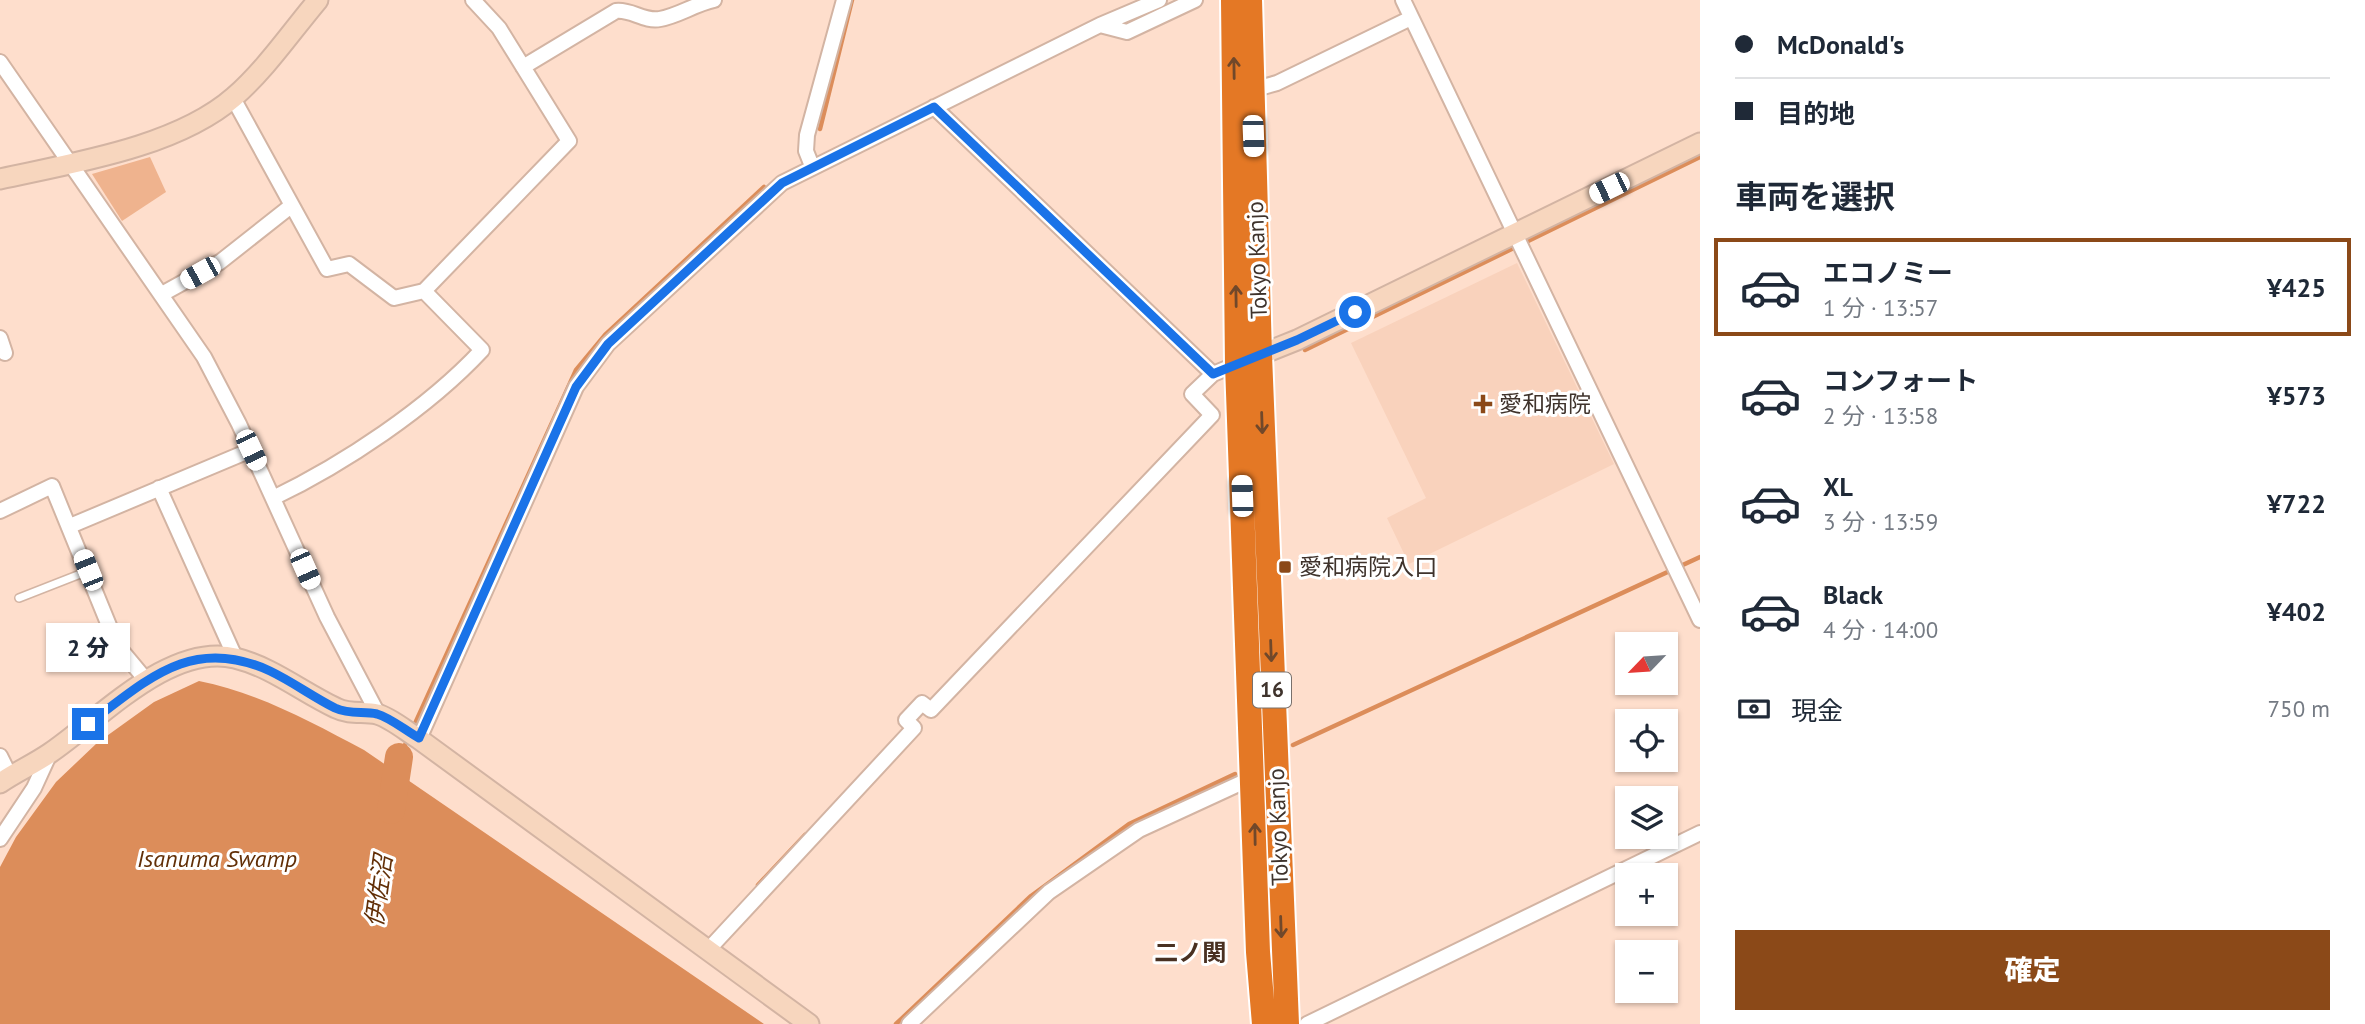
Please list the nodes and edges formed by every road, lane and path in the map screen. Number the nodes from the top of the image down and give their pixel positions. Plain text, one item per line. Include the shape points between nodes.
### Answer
1 (318, 0) edge
2 (474, 0) edge
3 (714, 0) edge
4 (844, 0) edge
5 (1159, 0) edge
6 (1195, 0) edge
7 (1233, 0) edge
8 (1250, 0) edge
9 (1402, 0) edge
10 (1411, 18) junction
11 (1100, 25) junction
12 (0, 62) edge
13 (523, 67) junction
14 (1252, 90) junction
15 (233, 98) junction
16 (934, 107) junction
17 (1700, 143) edge
18 (71, 164) junction
19 (812, 166) junction
20 (0, 179) edge
21 (291, 206) junction
22 (1517, 233) junction
23 (425, 291) junction
24 (162, 294) junction
25 (0, 338) edge
26 (5, 353) dead end
27 (1248, 360) junction
28 (1213, 374) junction
29 (251, 450) junction
30 (159, 488) junction
31 (273, 498) junction
32 (0, 511) edge
33 (70, 526) junction
34 (88, 570) junction
35 (19, 598) dead end
36 (1700, 620) edge
37 (235, 657) junction
38 (146, 680) junction
39 (378, 714) junction
40 (419, 738) junction
41 (50, 753) junction
42 (0, 756) edge
43 (1254, 777) junction
44 (5, 780) edge
45 (1700, 833) edge
46 (0, 839) edge
47 (708, 950) junction
48 (809, 1024) edge
49 (909, 1024) edge
50 (1264, 1024) edge
51 (1287, 1024) edge
52 (1307, 1024) edge

1 - 15 street
2 - 13 street via 499,28
3 - 13 street via 661,19 616,11
4 - 19 street via 807,135 806,151
5 - 11 street
6 - 11 street via 1127,32
27 -> 7 highway, Tokyo Kanjo / 16
8 - 14 highway, Tokyo Kanjo / 16
9 - 10 street
10 - 14 street via 1278,83
10 - 22 street
11 - 16 street
12 - 18 street
13 - 23 street via 569,141
14 - 27 highway, Tokyo Kanjo / 16
15 - 18 street via 196,123
15 - 21 street
16 - 19 street
16 - 28 street
17 - 22 street
18 - 20 street
18 - 24 street
19 - 40 street via 782,183 592,363 576,387
21 - 23 street via 327,268 349,264 394,298
21 - 24 street via 220,262
22 - 27 street
22 - 36 street
23 - 31 street via 481,350 383,433 326,472
24 - 29 street via 204,357
25 - 26 street
27 - 28 street
27 - 43 highway, Tokyo Kanjo / 16
27 -> 51 highway, Tokyo Kanjo / 16
28 - 47 street via 1192,394 1212,415 931,710 922,703 906,720 914,728
29 - 30 street
29 - 31 street
30 - 33 street
30 - 37 street
31 - 39 street
32 - 33 street via 51,486
33 - 34 street
34 - 35 lane
34 - 38 street via 121,650
37 - 38 street via 194,660
37 - 39 street via 271,671 337,709
38 - 41 street
39 - 40 street
40 - 47 street
41 - 44 street
41 - 46 street via 34,788
42 - 44 street
43 - 49 street via 1139,830 1049,892
50 -> 43 highway, Tokyo Kanjo / 16
45 - 52 street
47 - 48 street

